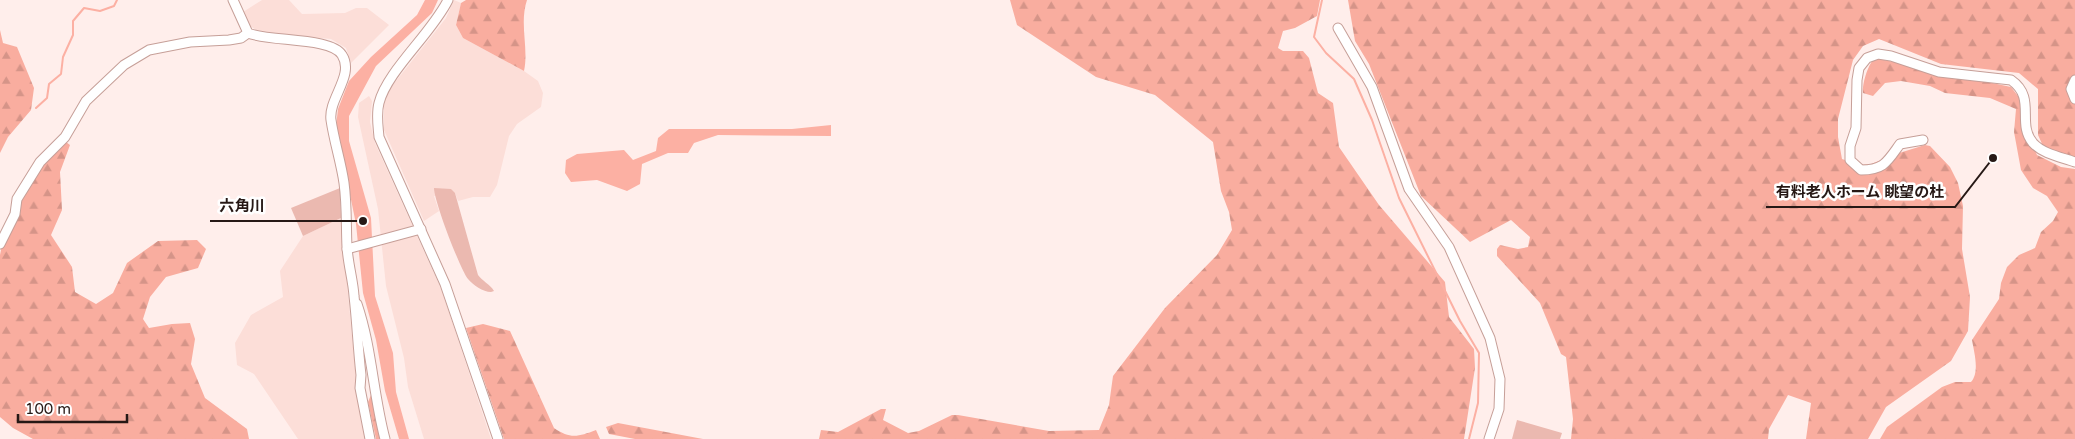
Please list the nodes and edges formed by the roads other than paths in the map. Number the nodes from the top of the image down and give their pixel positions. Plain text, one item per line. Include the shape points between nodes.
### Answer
1 (233, 0) edge
2 (448, 0) edge
3 (1338, 28) dead end
4 (248, 33) junction
5 (2075, 80) edge
6 (2075, 99) edge
7 (1923, 140) dead end
8 (2075, 162) edge
9 (421, 229) junction
10 (0, 244) edge
11 (351, 247) junction
12 (354, 297) junction
13 (370, 439) edge
14 (385, 439) edge
15 (498, 439) edge
16 (1489, 439) edge

1 - 4 street
2 - 9 street via 386,88 379,102 377,118 379,137
3 - 16 street via 1372,87 1409,188 1450,247 1490,338 1500,379 1499,409
4 - 10 street via 241,38 190,42 149,50 124,65 86,101 65,137 40,162 17,199
4 - 11 street via 272,40 323,44 343,55 346,65 344,77 334,100 331,118 344,182
5 - 6 street via 2071,88
7 - 8 street via 1900,144 1886,164 1876,170 1861,170 1850,160 1850,146 1856,128 1857,80 1859,68 1866,58 1878,54 1939,72 2011,80 2026,99 2027,133 2033,143 2044,152
9 - 11 street
9 - 15 street via 445,284
11 - 12 street
12 - 13 street via 360,388
12 - 14 street via 366,330 377,409

